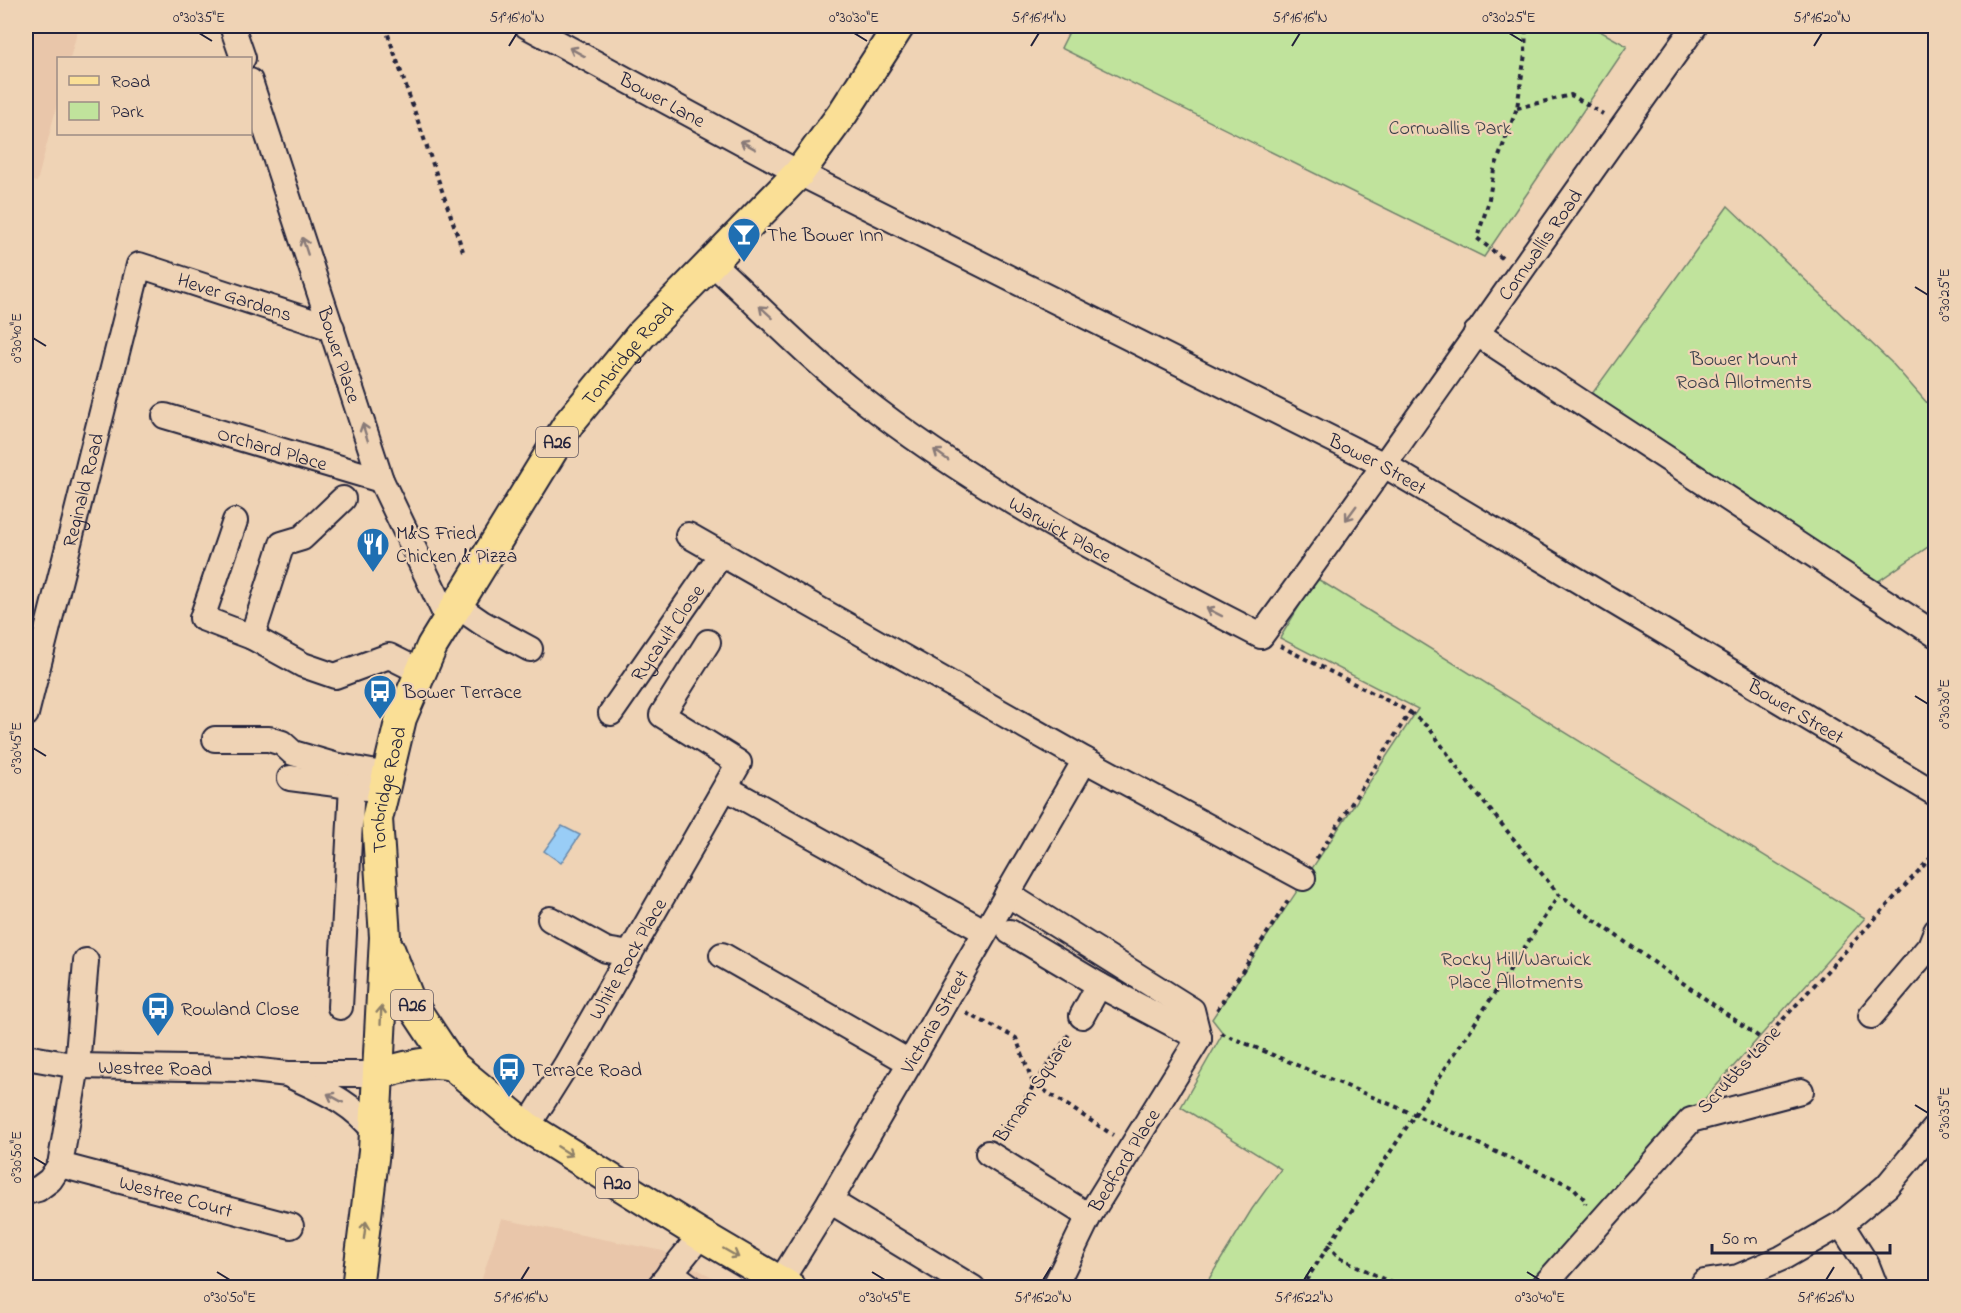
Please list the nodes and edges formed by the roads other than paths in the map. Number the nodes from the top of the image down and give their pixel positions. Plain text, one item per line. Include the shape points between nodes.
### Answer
1 (232, 26) edge
2 (899, 26) edge
3 (1695, 26) edge
4 (536, 27) edge
5 (243, 57) edge
6 (252, 87) edge
7 (799, 173) junction
8 (712, 263) junction
9 (139, 265) joint
10 (332, 328) junction
11 (1476, 333) junction
12 (165, 416) dead end
13 (1386, 466) junction
14 (381, 480) junction
15 (343, 499) dead end
16 (235, 520) dead end
17 (688, 535) dead end
18 (722, 553) junction
19 (452, 612) junction
20 (1935, 635) edge
21 (252, 637) junction
22 (708, 642) dead end
23 (530, 649) dead end
24 (421, 672) junction
25 (611, 713) dead end
26 (26, 714) edge
27 (215, 739) dead end
28 (1085, 760) junction
29 (290, 778) dead end
30 (385, 783) junction
31 (352, 786) junction
32 (726, 788) junction
33 (1935, 794) edge
34 (1304, 878) road end
35 (1007, 894) junction
36 (550, 920) dead end
37 (984, 931) junction
38 (1935, 931) edge
39 (1010, 932) dead end
40 (385, 937) junction
41 (630, 954) junction
42 (722, 955) dead end
43 (86, 961) dead end
44 (1099, 985) junction
45 (340, 1008) dead end
46 (1082, 1016) road end
47 (1871, 1016) dead end
48 (1199, 1038) junction
49 (26, 1057) edge
50 (909, 1062) junction
51 (452, 1065) junction
52 (77, 1066) junction
53 (288, 1074) junction
54 (378, 1074) junction
55 (1801, 1091) dead end
56 (527, 1127) junction
57 (1935, 1127) edge
58 (375, 1132) junction
59 (988, 1153) road end
60 (60, 1166) junction
61 (26, 1192) edge
62 (830, 1201) junction
63 (1089, 1216) junction
64 (1841, 1224) junction
65 (291, 1226) dead end
66 (701, 1235) junction
67 (664, 1280) edge
68 (1704, 1282) dead end
69 (1738, 1282) edge
70 (785, 1284) edge
71 (357, 1287) edge
72 (692, 1287) edge
73 (973, 1287) edge
74 (1054, 1287) edge
75 (1542, 1287) edge
76 (1876, 1287) edge

1 - 5 street
2 - 7 main road, Tonbridge Road / A26
3 - 11 street, Cornwallis Road
7 -> 4 street, Bower Lane
10 -> 6 street, Bower Place
7 - 8 main road, Tonbridge Road / A26
7 - 13 street, Bower Street
13 -> 8 street, Warwick Place via 1261,636 1080,542 951,463 856,394
8 - 19 main road, Tonbridge Road / A26 via 641,335 569,423
9 - 10 street, Hever Gardens
9 - 26 street, Reginald Road
14 -> 10 street, Bower Place
11 - 13 street, Cornwallis Road
11 - 20 street
12 - 14 street, Orchard Place
13 - 33 street, Bower Street
14 - 19 street, Bower Place
15 - 21 street via 302,538 282,544
16 - 21 street via 202,618
17 - 18 street
18 - 25 street, Rycault Close
18 - 28 street
19 - 23 street
19 - 24 main road, Tonbridge Road / A26
21 - 24 street via 303,665 335,676 389,656
22 - 32 street, White Rock Place via 662,715 739,763
24 - 30 main road, Tonbridge Road / A26 via 401,718
27 - 30 street via 270,739 293,753
28 - 34 street
28 - 35 street, Victoria Street
29 - 31 street
30 - 31 street
30 - 40 main road, Tonbridge Road / A26 via 377,819
31 - 45 street
32 - 37 street
32 - 41 street, White Rock Place
35 - 37 street, Victoria Street
35 - 48 street via 1192,1010
36 - 41 street via 606,950
37 - 50 street, Victoria Street
38 - 47 street via 1930,946
39 - 44 street
40 - 51 main road, A26 via 409,1000
54 -> 40 main road, Tonbridge Road / A26
41 - 56 street, White Rock Place
42 - 50 street
43 - 52 street
44 - 46 street, Birnam Square
44 - 48 street
48 - 63 street, Bedford Place
49 - 52 street, Westree Road
50 - 62 street, Victoria Street
51 - 54 main road, Westree Road via 424,1064
51 - 56 main road, A20
52 - 53 street, Westree Road via 242,1069
52 - 60 street
53 - 54 street, Westree Road
58 -> 53 street, Westree Road via 360,1113
54 - 58 main road, Tonbridge Road
55 - 75 street, Scrubbs Lane via 1691,1120
56 -> 66 main road, A20
57 - 64 street via 1887,1186
71 -> 58 main road, Tonbridge Road
59 - 63 street, Birnam Square
60 - 61 street via 50,1180
60 - 65 street, Westree Court
62 - 70 street, Victoria Street
62 - 73 street
63 - 74 street, Bedford Place
64 - 69 street
64 - 76 street
66 - 67 street
66 -> 70 main road, A20
67 - 72 street
68 - 69 street

